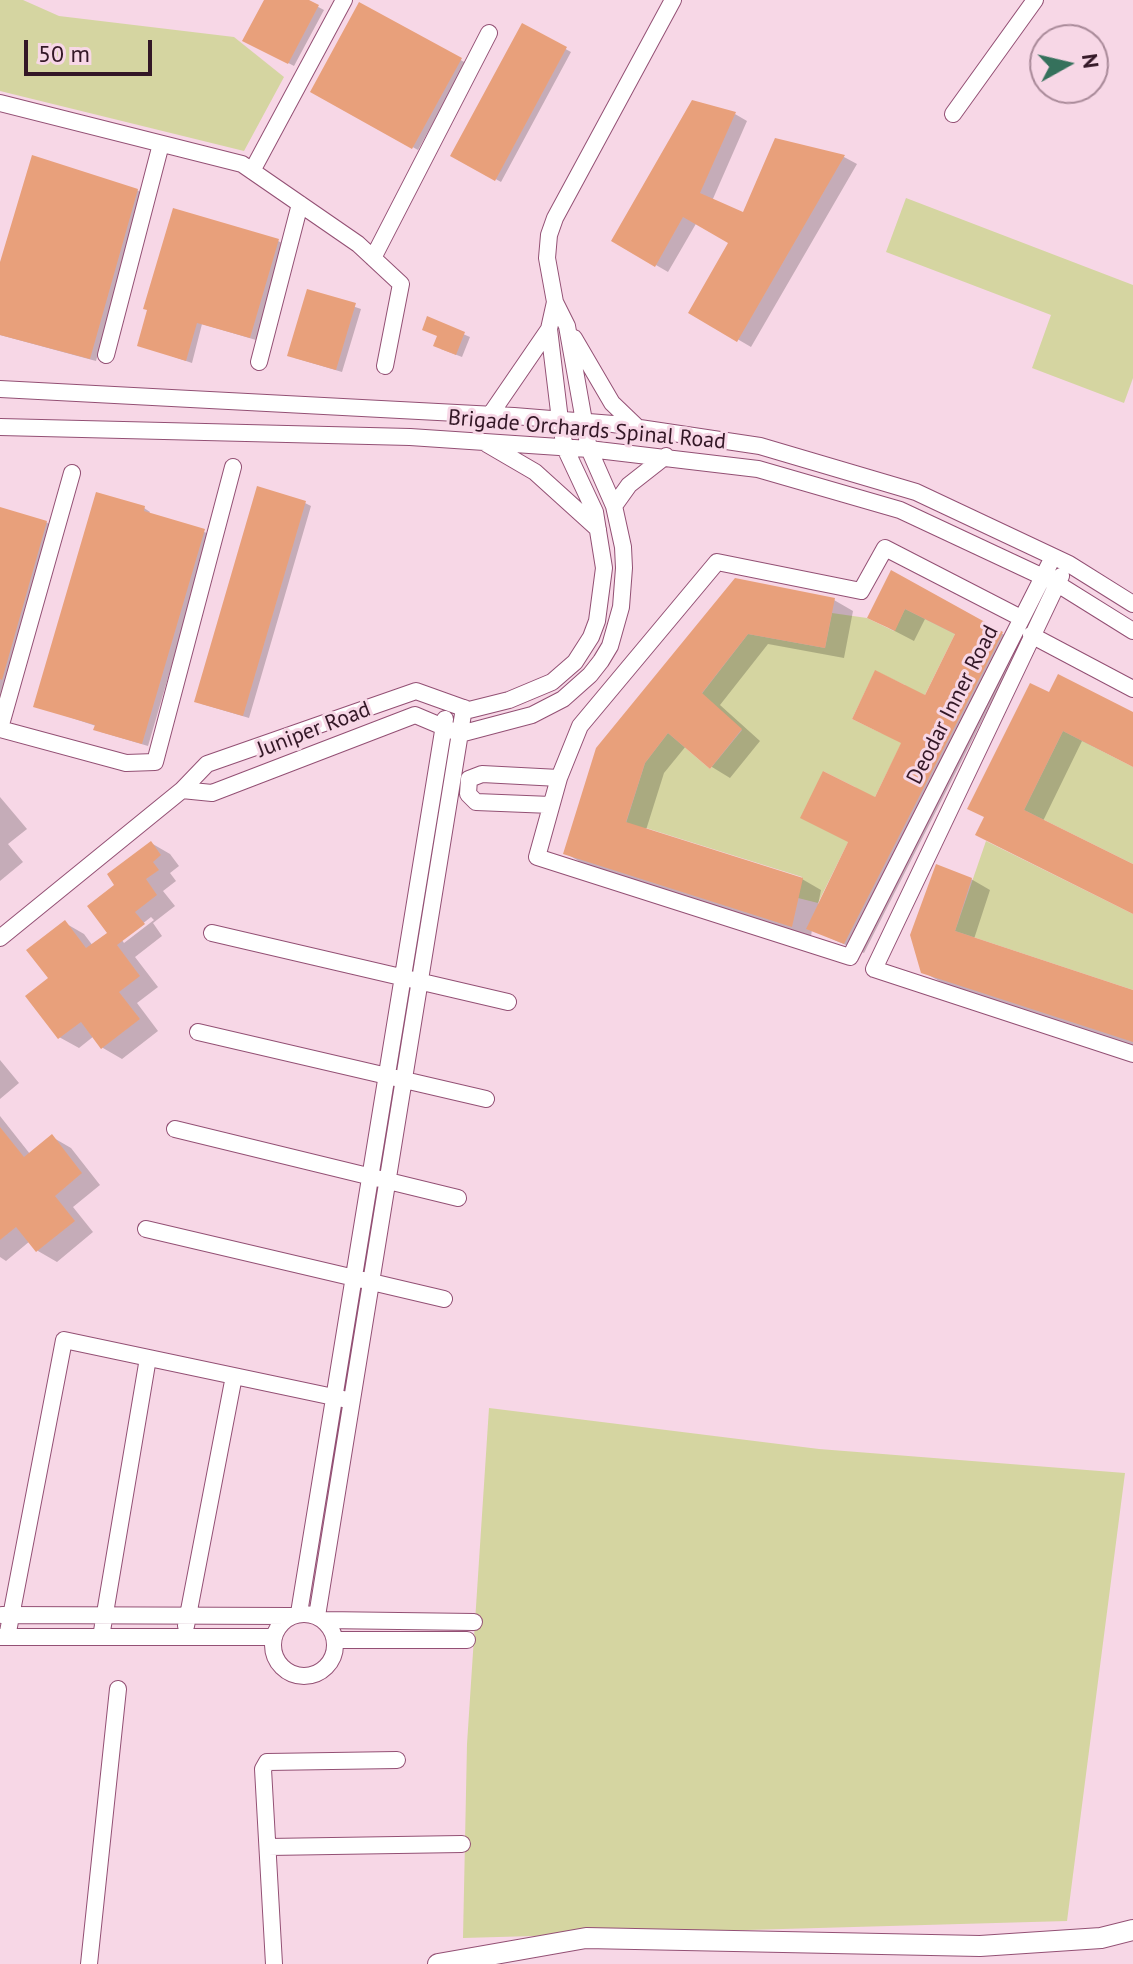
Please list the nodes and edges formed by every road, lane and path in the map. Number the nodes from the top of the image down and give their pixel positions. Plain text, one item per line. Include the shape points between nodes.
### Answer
1 (344, 0) edge
2 (673, 0) edge
3 (1035, 0) edge
4 (489, 33) dead end
5 (1, 106) edge
6 (953, 114) dead end
7 (161, 144) junction
8 (252, 171) junction
9 (300, 204) junction
10 (373, 258) junction
11 (555, 302) junction
12 (567, 326) junction
13 (549, 329) junction
14 (106, 355) dead end
15 (259, 362) dead end
16 (385, 366) dead end
17 (0, 389) edge
18 (490, 415) junction
19 (560, 420) junction
20 (583, 421) junction
21 (0, 427) edge
22 (637, 427) junction
23 (484, 442) junction
24 (565, 448) junction
25 (589, 449) junction
26 (666, 456) junction
27 (233, 467) dead end
28 (72, 473) dead end
29 (614, 506) junction
30 (599, 530) junction
31 (1061, 561) junction
32 (1049, 580) junction
33 (1133, 604) edge
34 (1021, 618) junction
35 (1133, 631) edge
36 (1031, 635) junction
37 (1133, 689) edge
38 (448, 703) junction
39 (464, 708) junction
40 (443, 727) junction
41 (0, 729) edge
42 (460, 734) junction
43 (559, 778) junction
44 (182, 790) junction
45 (551, 805) junction
46 (212, 933) dead end
47 (0, 938) edge
48 (402, 977) junction
49 (420, 981) junction
50 (508, 1002) dead end
51 (198, 1032) dead end
52 (1133, 1054) edge
53 (395, 1078) junction
54 (486, 1099) dead end
55 (175, 1129) dead end
56 (370, 1177) junction
57 (387, 1181) junction
58 (458, 1198) dead end
59 (146, 1229) dead end
60 (362, 1280) junction
61 (444, 1299) dead end
62 (148, 1358) junction
63 (234, 1376) junction
64 (343, 1399) junction
65 (6, 1615) edge
66 (295, 1615) junction
67 (105, 1616) junction
68 (188, 1616) junction
69 (320, 1618) junction
70 (474, 1622) dead end
71 (4, 1637) edge
72 (101, 1637) junction
73 (184, 1637) junction
74 (273, 1637) junction
75 (335, 1640) junction
76 (467, 1640) dead end
77 (118, 1689) dead end
78 (397, 1760) dead end
79 (462, 1844) dead end
80 (268, 1847) junction
81 (1133, 1930) edge
82 (89, 1964) edge
83 (274, 1964) edge
84 (438, 1964) edge

1 - 8 street
2 - 11 street via 555,218 547,258
3 - 6 street
4 - 10 street
5 - 7 street
7 - 8 street
7 - 14 street
8 - 9 street
9 - 10 street
9 - 15 street
10 - 16 street via 401,284
11 - 12 street
11 - 13 street
12 - 20 street
12 - 22 street via 612,403
13 - 18 street
13 - 19 street
17 - 18 street, Brigade Orchards Spinal Road
18 - 19 street, Brigade Orchards Spinal Road
19 - 20 street, Brigade Orchards Spinal Road
19 - 24 street
20 - 22 street, Brigade Orchards Spinal Road
20 - 25 street
21 - 23 street, Brigade Orchards Spinal Road
22 - 31 street, Brigade Orchards Spinal Road via 760,446 916,492
23 - 24 street, Brigade Orchards Spinal Road
23 - 30 street via 535,472
24 - 25 street, Brigade Orchards Spinal Road
24 - 30 street
25 - 26 street, Brigade Orchards Spinal Road
25 - 29 street
26 - 29 street via 629,485
26 - 32 street, Brigade Orchards Spinal Road via 758,469 900,510
27 - 41 street via 155,762 126,763
28 - 41 street
29 - 42 street via 624,587 617,627 601,661 577,688 548,708
30 - 39 street via 601,604 584,650 539,690
31 - 32 street
31 - 33 street, Brigade Orchards Spinal Road
32 - 34 street
32 - 35 street, Brigade Orchards Spinal Road
32 - 36 street
34 - 43 street, Deodar Inner Road via 885,548 861,591 717,562 580,726
34 - 45 street, Deodar Inner Road via 850,957 537,857
36 - 37 street
36 - 52 street via 874,969
38 - 39 street
38 - 40 street
38 - 44 street via 416,691 207,764
39 - 42 street
40 - 42 street, Juniper Road
40 - 44 street, Juniper Road via 415,715 212,793
40 - 48 street
42 - 49 street
43 - 45 street, Deodar Inner Road
43 - 45 street via 482,774 469,779 468,794 476,802
44 - 47 street
46 - 48 street
48 - 49 street
48 - 53 street
49 - 50 street
49 - 53 street
51 - 53 street
53 - 54 street
53 - 56 street
53 - 57 street
55 - 56 street
56 - 57 street
56 - 60 street
57 - 58 street
57 - 60 street
59 - 60 street
60 - 61 street
60 - 64 street
62 - 63 street
62 - 65 street via 64,1340
62 - 67 street
63 - 64 street
63 - 68 street
64 - 66 street
64 - 69 street
65 - 67 street
65 - 71 street
66 - 68 street
66 - 69 street
66 - 74 street
67 - 68 street
67 - 72 street
68 - 73 street
69 - 70 street
69 - 75 street
71 - 72 street
72 - 73 street
73 - 74 street
74 - 75 street via 278,1664 302,1677 326,1667
75 - 76 street
77 - 82 street
78 - 80 street via 267,1762 263,1769
79 - 80 street
80 - 83 street
81 - 84 street via 1101,1938 980,1946 586,1938

